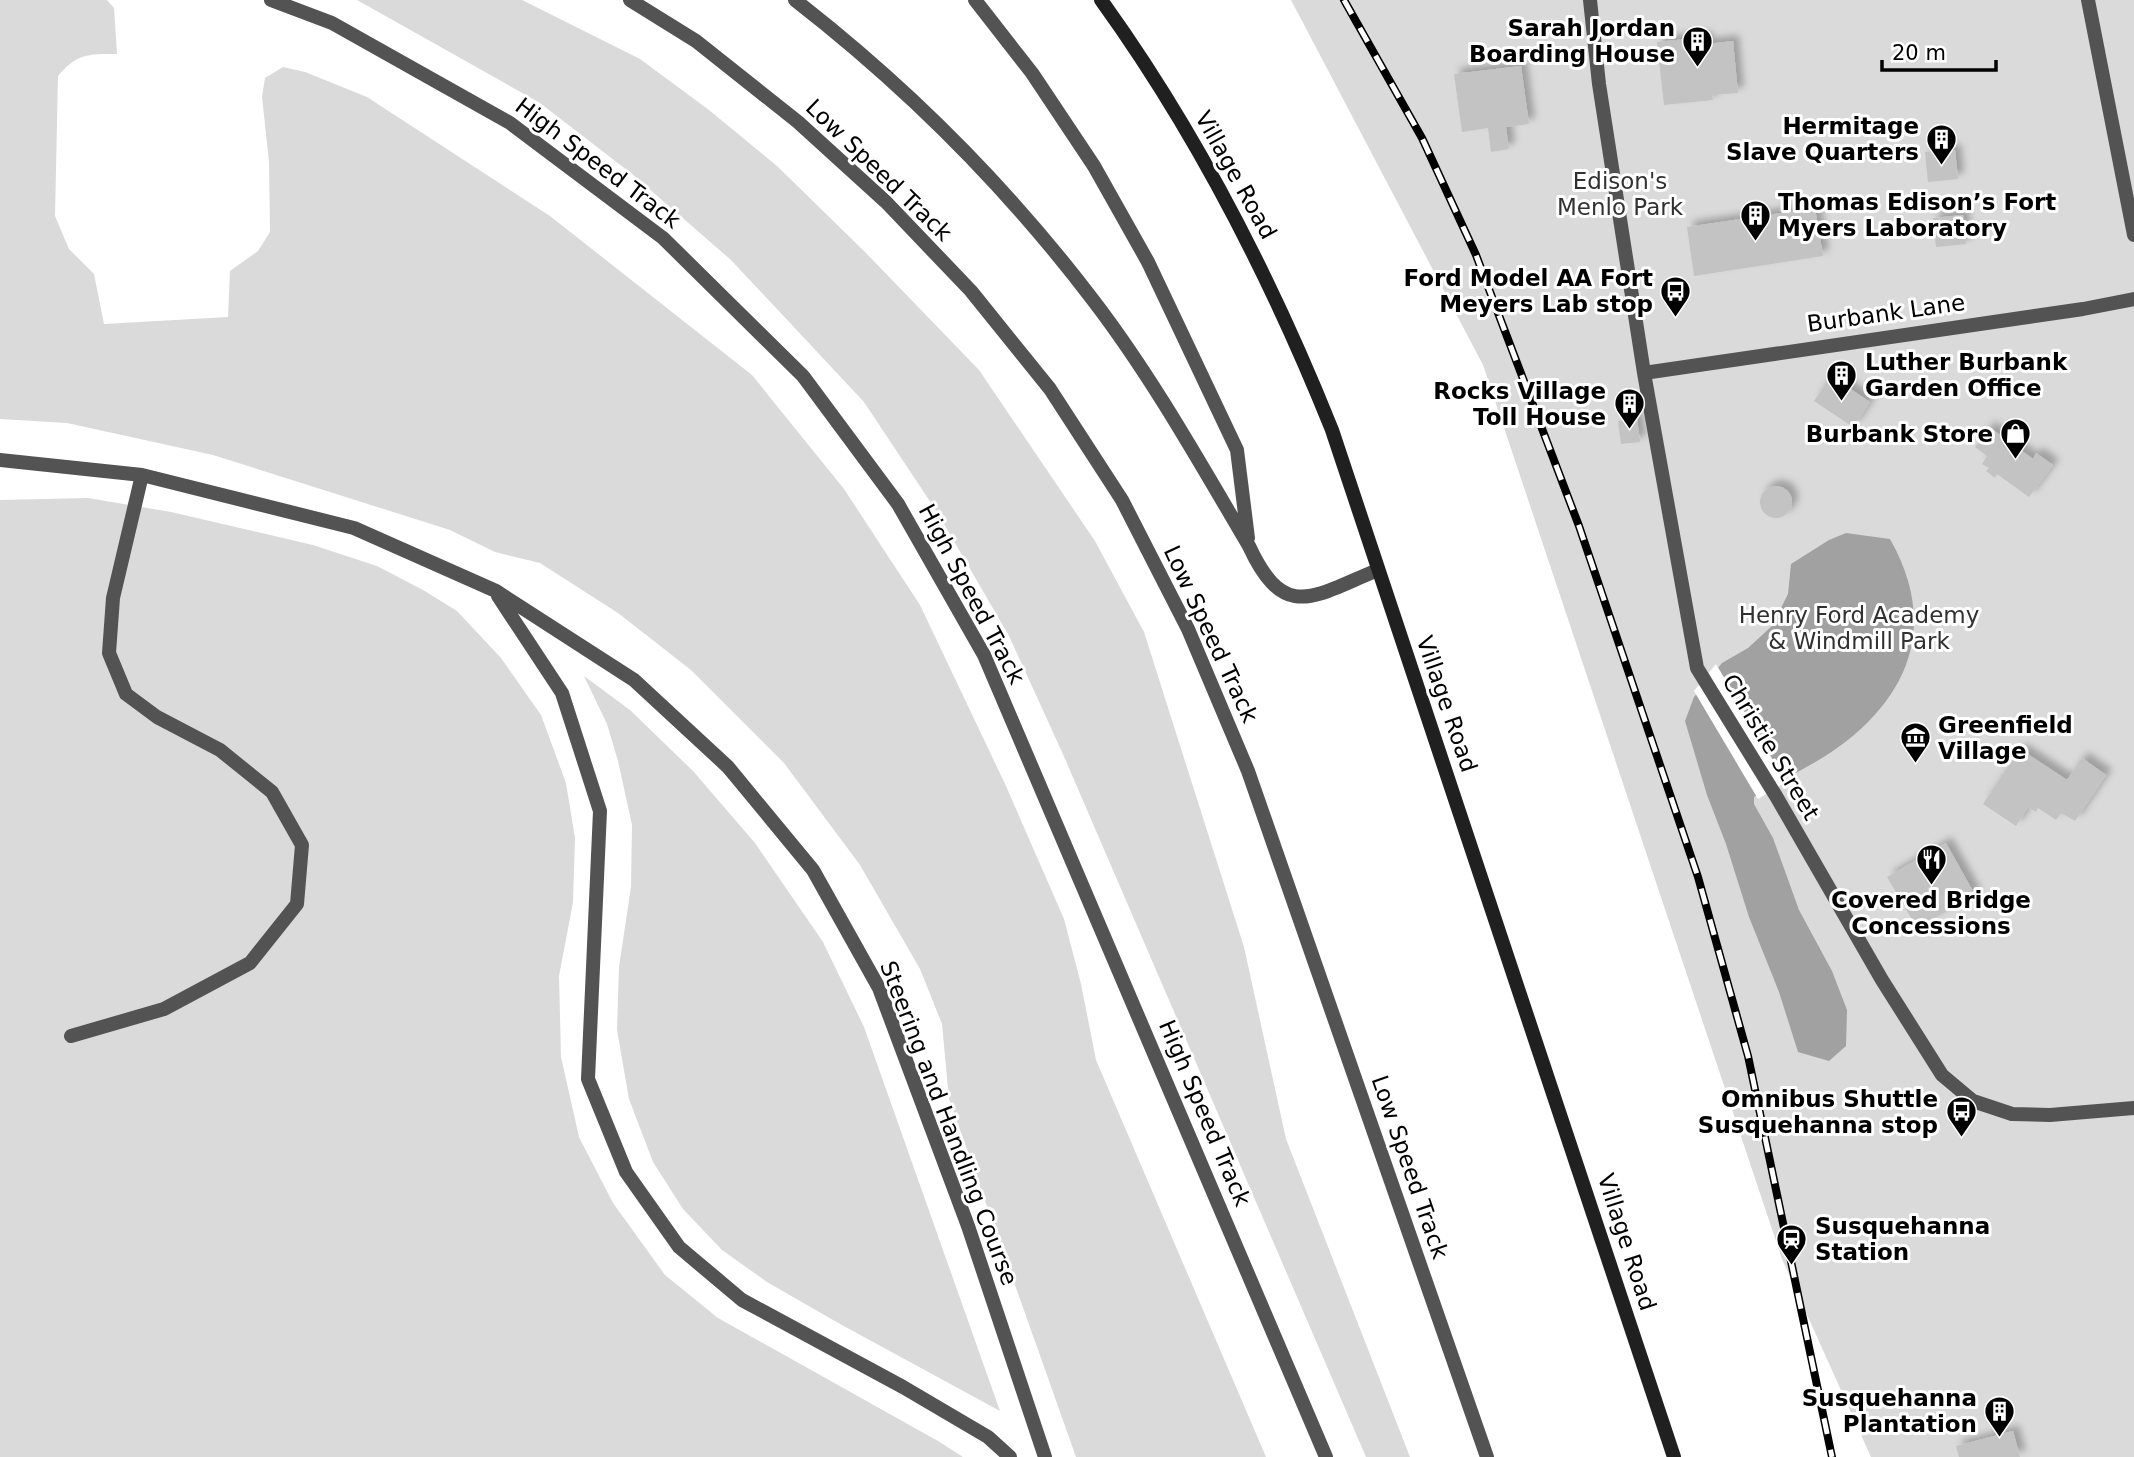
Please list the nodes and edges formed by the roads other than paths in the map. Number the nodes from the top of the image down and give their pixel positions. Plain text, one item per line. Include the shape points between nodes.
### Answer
1 (271, 0) edge
2 (630, 0) edge
3 (796, 0) edge
4 (975, 0) edge
5 (1101, 0) edge
6 (1590, 0) edge
7 (2088, 0) edge
8 (2134, 234) edge
9 (2134, 299) edge
10 (1644, 373) junction
11 (0, 460) edge
12 (142, 475) junction
13 (1249, 546) junction
14 (1378, 570) junction
15 (496, 591) junction
16 (71, 1036) dead end
17 (2134, 1108) edge
18 (1010, 1457) edge
19 (1045, 1457) edge
20 (1326, 1457) edge
21 (1487, 1457) edge
22 (1674, 1457) edge

1 - 20 street, High Speed Track via 332,23 510,123 663,238 803,376 898,504 984,655
2 - 21 street, Low Speed Track via 696,41 747,81 886,202 971,291 1050,389 1122,500 1188,629 1248,771
3 - 13 street via 885,74 960,145 1029,221 1094,301 1152,385
4 - 13 street via 1032,73 1094,166 1148,262 1237,450
5 - 14 street, Village Road via 1175,111 1259,264 1327,419
6 - 10 street, Christie Street
7 - 8 street
9 - 10 street, Burbank Lane
10 - 17 street, Christie Street via 1697,668 1942,1076 1973,1101 2012,1114
11 - 12 street, Steering and Handling Course
12 - 15 street, Steering and Handling Course via 354,527
12 - 16 street via 113,598 110,653 126,694 157,717 220,750 272,792 302,845 296,904 250,963 164,1009
13 - 14 street via 1272,585 1290,596 1308,597
14 - 22 street, Village Road
15 - 18 street via 562,693 600,811 588,1079 626,1172 679,1247 742,1300 903,1387 988,1437
15 - 19 street, Steering and Handling Course via 634,680 728,766 813,870 879,988 968,1226

